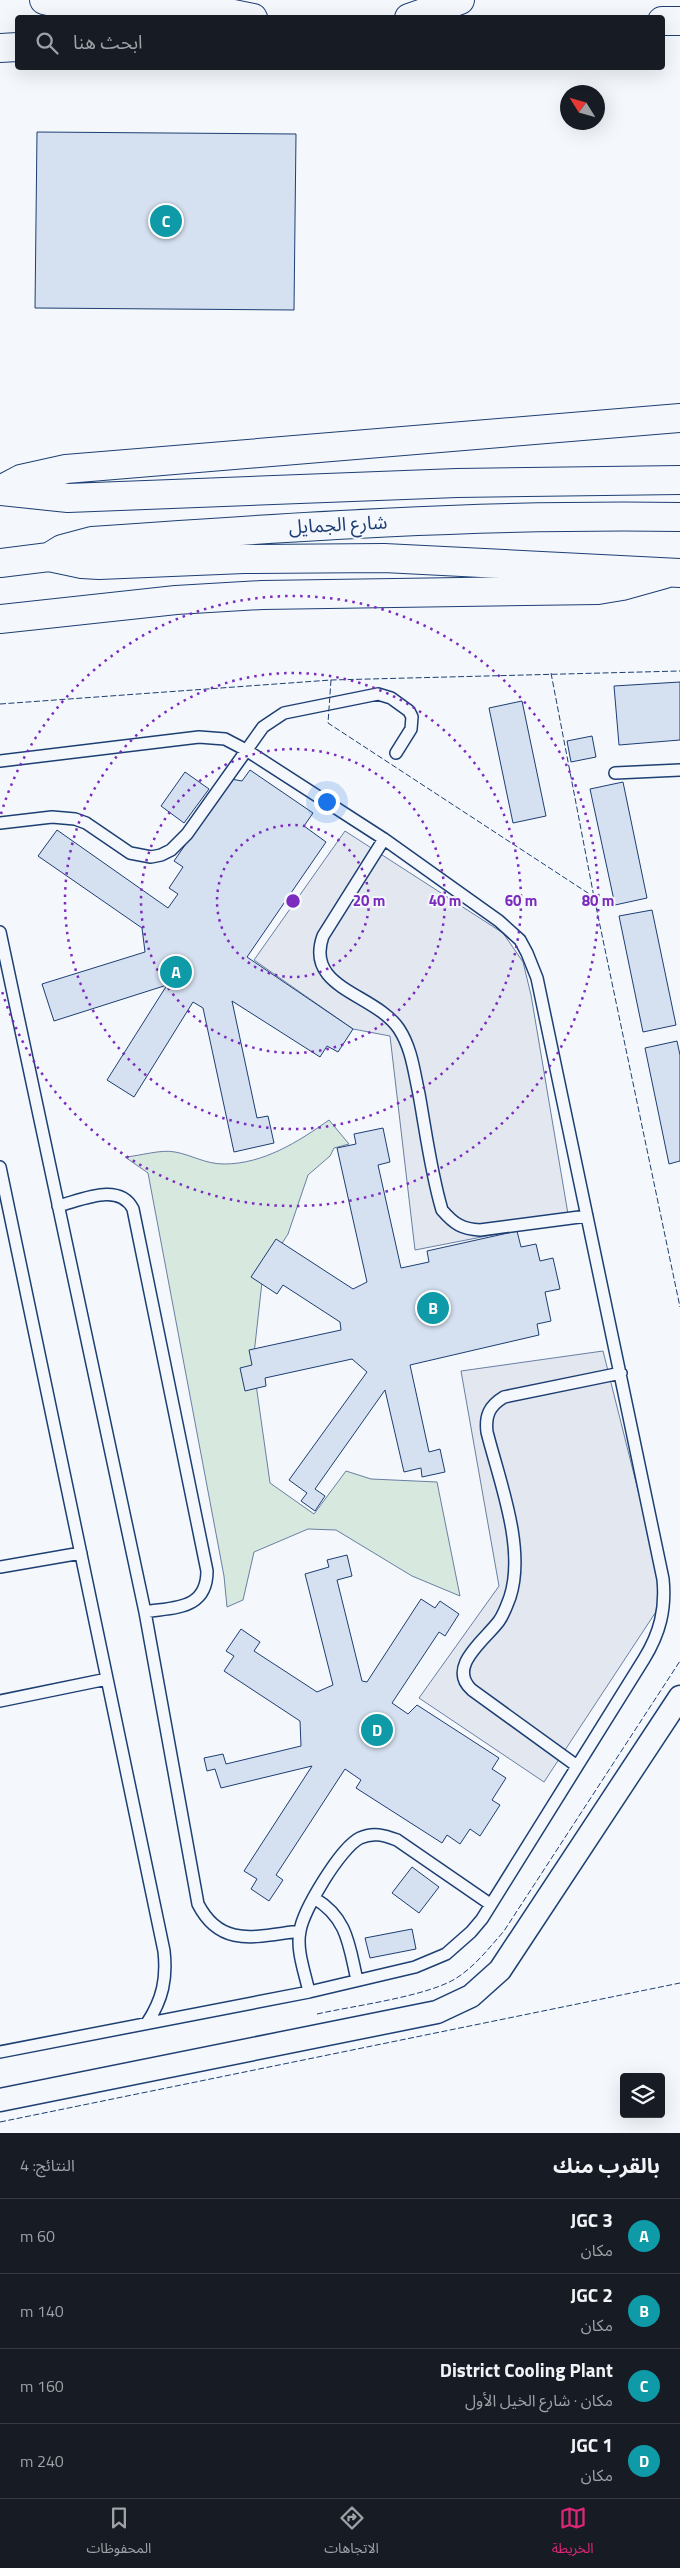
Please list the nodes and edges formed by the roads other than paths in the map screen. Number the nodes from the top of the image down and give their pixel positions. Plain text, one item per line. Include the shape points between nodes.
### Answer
1 (44, 0) edge
2 (460, 0) edge
3 (238, 15) edge
4 (418, 15) edge
5 (665, 21) edge
6 (680, 21) edge
7 (0, 48) edge
8 (15, 48) edge
9 (680, 418) edge
10 (680, 480) edge
11 (0, 490) edge
12 (680, 517) edge
13 (49, 557) junction
14 (0, 563) edge
15 (675, 573) edge
16 (0, 619) edge
17 (246, 750) junction
18 (396, 753) dead end
19 (0, 761) edge
20 (680, 770) edge
21 (615, 773) dead end
22 (0, 823) edge
23 (384, 840) junction
24 (0, 932) edge
25 (0, 1167) edge
26 (58, 1206) junction
27 (587, 1216) junction
28 (621, 1373) junction
29 (81, 1553) junction
30 (0, 1567) edge
31 (145, 1612) junction
32 (107, 1679) junction
33 (680, 1697) edge
34 (0, 1701) edge
35 (577, 1766) junction
36 (314, 1898) junction
37 (490, 1904) junction
38 (300, 1931) junction
39 (357, 1980) junction
40 (309, 1992) junction
41 (147, 2023) junction
42 (0, 2052) edge
43 (0, 2100) edge

1 - 3 main road via 62,4 214,10
2 - 4 main road
5 - 6 main road
7 - 8 main road
9 - 11 main road via 66,469 21,479
10 - 11 main road, شارع الجمايل via 457,483 68,498
12 - 13 main road, شارع الجمايل via 525,516 329,524 92,541 70,546
13 - 14 main road, شارع الجمايل
13 - 15 main road via 99,565 384,558
15 - 16 main road via 598,590 262,595 176,600
17 - 18 lane via 262,727 276,717 378,694 391,698 412,716 412,729
17 - 19 lane via 225,739 199,737
17 - 22 lane via 179,843 162,855 151,857 130,853 75,819 52,817
17 - 23 lane
20 - 21 lane
23 - 27 lane via 499,921 520,940 527,952 537,978
23 - 27 lane via 323,936 318,949 319,963 326,975 384,1012 403,1035 412,1063 442,1210 452,1222 465,1229 480,1230
24 - 26 lane
25 - 29 lane
26 - 31 lane
26 - 31 lane via 112,1194 126,1198 134,1210 207,1571 204,1590 198,1598 180,1606
27 - 28 lane
28 - 35 lane via 663,1579 664,1613 653,1644
28 - 35 lane via 504,1397 487,1415 487,1432 513,1539 514,1573 506,1608 468,1657 464,1678 472,1690
29 - 30 lane
29 - 32 lane
31 - 38 lane via 198,1904 217,1930 231,1936
32 - 34 lane
32 - 41 lane via 164,1951 165,1982
33 - 43 street via 505,1962 487,1984 471,1996 437,2012
35 - 37 lane
36 - 37 lane via 348,1847 359,1838 372,1835 397,1840
36 - 38 lane
36 - 39 lane via 335,1913 342,1924
37 - 39 lane via 471,1932 446,1954 415,1967
38 - 40 lane
39 - 40 lane
40 - 41 lane
41 - 42 lane

